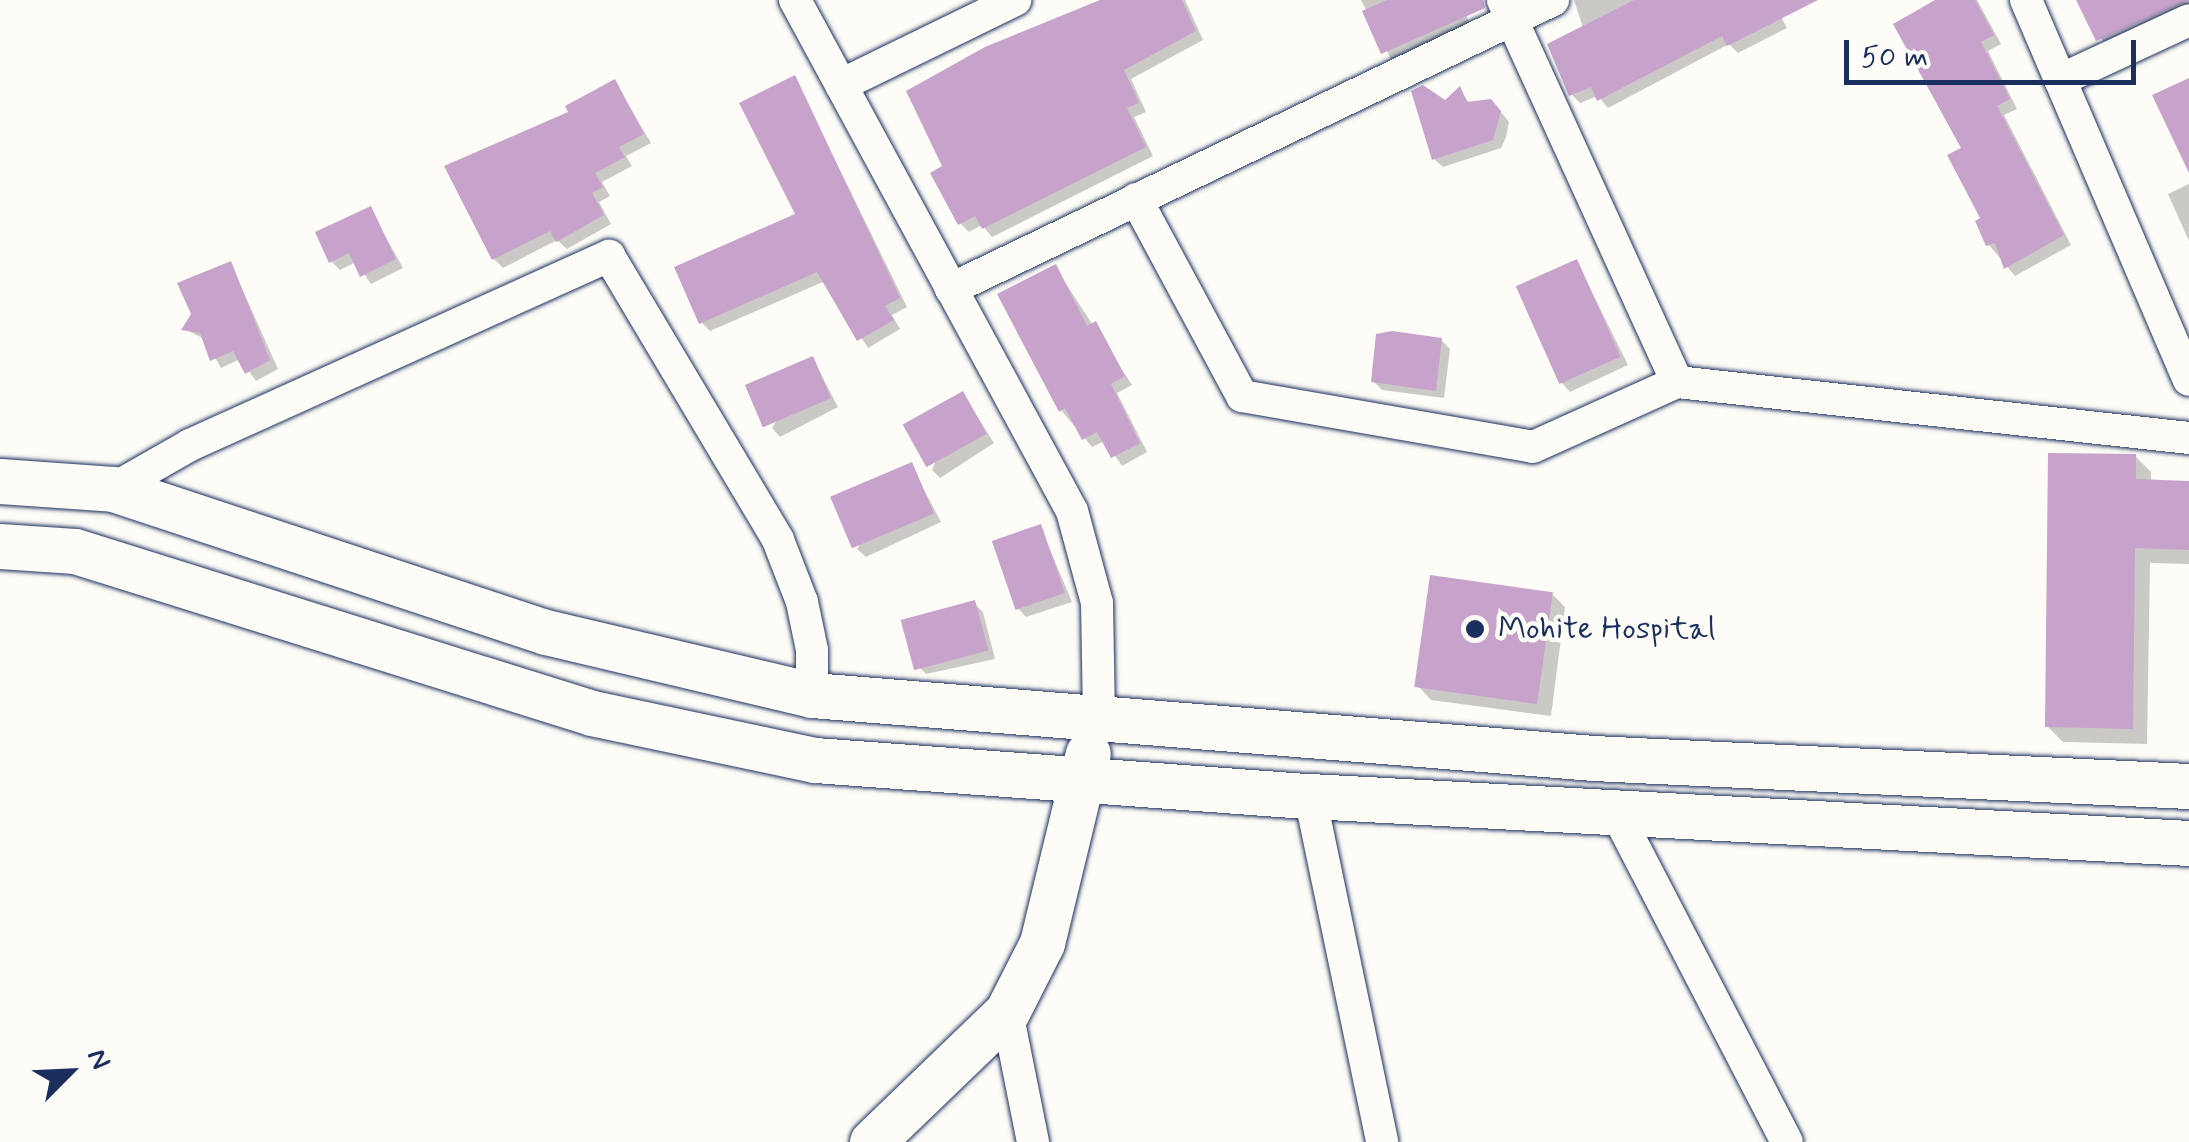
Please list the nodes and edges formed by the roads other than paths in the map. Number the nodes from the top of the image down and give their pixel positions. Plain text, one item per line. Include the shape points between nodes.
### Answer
1 (795, 0) edge
2 (1015, 0) edge
3 (1553, 0) edge
4 (2026, 0) edge
5 (1508, 10) edge
6 (2189, 20) edge
7 (2060, 80) junction
8 (841, 85) junction
9 (1136, 199) junction
10 (950, 289) junction
11 (2189, 380) edge
12 (1677, 382) junction
13 (2189, 438) edge
14 (0, 480) edge
15 (114, 490) junction
16 (0, 546) edge
17 (812, 695) junction
18 (1099, 723) junction
19 (1078, 780) junction
20 (2189, 786) edge
21 (1310, 796) junction
22 (1617, 814) junction
23 (2189, 843) edge
24 (1007, 1012) junction
25 (872, 1142) edge
26 (1033, 1142) edge
27 (1382, 1142) edge
28 (1787, 1142) edge

1 - 8 street
2 - 8 street
3 - 5 street
4 - 7 street
5 - 9 street
5 - 12 street
6 - 7 street
7 - 11 street
8 - 10 street
9 - 10 street
9 - 12 street via 1242,396 1533,447
10 - 18 street via 1088,553 1097,602
12 - 13 street
14 - 15 main road
15 - 17 main road via 546,632
15 - 17 street via 190,444 609,256 778,540 802,602
16 - 19 main road via 75,551 592,714 742,749
17 - 18 main road
18 - 19 main road
18 - 20 main road via 1593,758
19 - 21 main road
19 - 24 main road via 1042,943
21 - 22 main road
21 - 27 street
22 - 23 main road
22 - 28 street
24 - 25 main road
24 - 26 street

